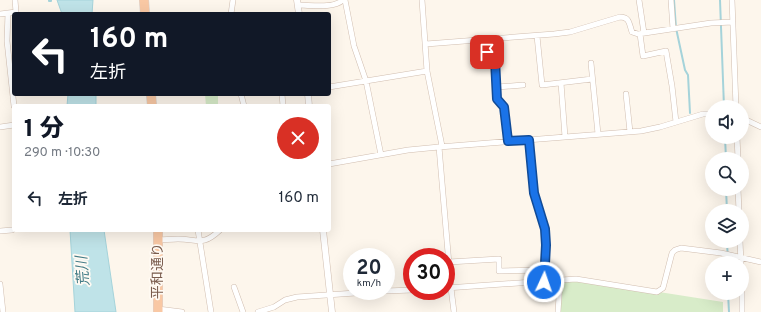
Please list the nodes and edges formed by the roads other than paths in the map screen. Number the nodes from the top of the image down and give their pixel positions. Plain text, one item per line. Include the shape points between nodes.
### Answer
1 (15, 0) edge
2 (144, 0) edge
3 (233, 0) edge
4 (344, 0) edge
5 (422, 0) edge
6 (639, 0) edge
7 (671, 0) edge
8 (732, 0) edge
9 (297, 2) edge
10 (12, 12) edge
11 (16, 12) edge
12 (145, 12) edge
13 (231, 12) edge
14 (299, 12) edge
15 (8, 13) junction
16 (0, 14) edge
17 (730, 22) junction
18 (673, 29) junction
19 (642, 34) junction
20 (537, 36) junction
21 (486, 39) junction
22 (426, 44) junction
23 (591, 63) dead end
24 (427, 71) junction
25 (592, 79) junction
26 (366, 81) junction
27 (561, 83) junction
28 (523, 85) dead end
29 (12, 87) edge
30 (331, 87) edge
31 (497, 87) junction
32 (626, 94) dead end
33 (736, 100) edge
34 (705, 114) edge
35 (749, 121) edge
36 (676, 122) junction
37 (12, 125) edge
38 (0, 127) edge
39 (761, 127) edge
40 (630, 132) junction
41 (598, 134) junction
42 (565, 137) junction
43 (529, 140) junction
44 (508, 141) junction
45 (440, 146) junction
46 (381, 155) junction
47 (331, 164) edge
48 (0, 229) edge
49 (12, 230) dead end
50 (158, 232) edge
51 (198, 232) edge
52 (218, 232) edge
53 (323, 232) edge
54 (158, 240) junction
55 (200, 242) junction
56 (448, 248) edge
57 (736, 256) edge
58 (749, 259) edge
59 (455, 262) edge
60 (761, 262) edge
61 (544, 270) junction
62 (560, 280) junction
63 (544, 282) junction
64 (0, 284) edge
65 (234, 287) dead end
66 (455, 288) edge
67 (343, 293) edge
68 (330, 294) junction
69 (451, 300) edge
70 (742, 300) edge
71 (158, 310) edge
72 (3, 312) edge
73 (182, 312) edge
74 (211, 312) edge
75 (243, 312) edge
76 (258, 312) edge
77 (332, 312) edge
78 (454, 312) edge
79 (558, 312) edge
80 (742, 312) edge

1 - 11 street
2 - 12 highway
3 - 13 street
4 - 9 street via 339,4 327,5
4 - 26 street via 354,46
5 - 22 street
6 - 19 street
7 - 18 street
8 - 17 street
9 - 14 street
10 - 15 street
15 - 16 street
15 - 29 street via 7,41
17 - 18 street
17 - 33 street
18 - 19 street
19 - 20 street via 632,32 628,19 620,17 570,32
19 - 36 street via 643,56 666,51
20 - 21 street
20 - 27 street via 542,86
21 - 22 street
21 - 31 street via 487,52 495,60
22 - 24 street
23 - 25 street
24 - 26 street
24 - 45 street
25 - 27 street
25 - 41 street
26 - 30 street
26 - 46 street
27 - 42 street
28 - 31 street
31 - 44 street via 497,99 504,107
32 - 40 street
34 - 36 street
35 - 39 street
36 - 40 street via 660,128
37 - 38 street
40 - 41 street
41 - 42 street
42 - 43 street
43 - 44 street
43 - 61 street via 534,193 545,229
44 - 45 street
45 - 46 street
45 - 56 street
46 - 47 street
48 - 49 street
50 - 54 highway, 平和通り
51 - 55 street
52 - 55 street
53 - 68 street
54 - 55 street
54 - 71 highway, 平和通り
55 - 74 street
57 - 62 street via 681,248 675,250 663,288 657,292 576,279
58 - 60 street
59 - 61 street via 499,259 499,271
61 - 63 street
62 - 63 street
62 - 79 street
63 - 66 street
64 - 72 street
65 - 75 street
67 - 68 street
68 - 76 street via 285,300
68 - 77 street
69 - 78 street
70 - 80 street
71 - 73 street

